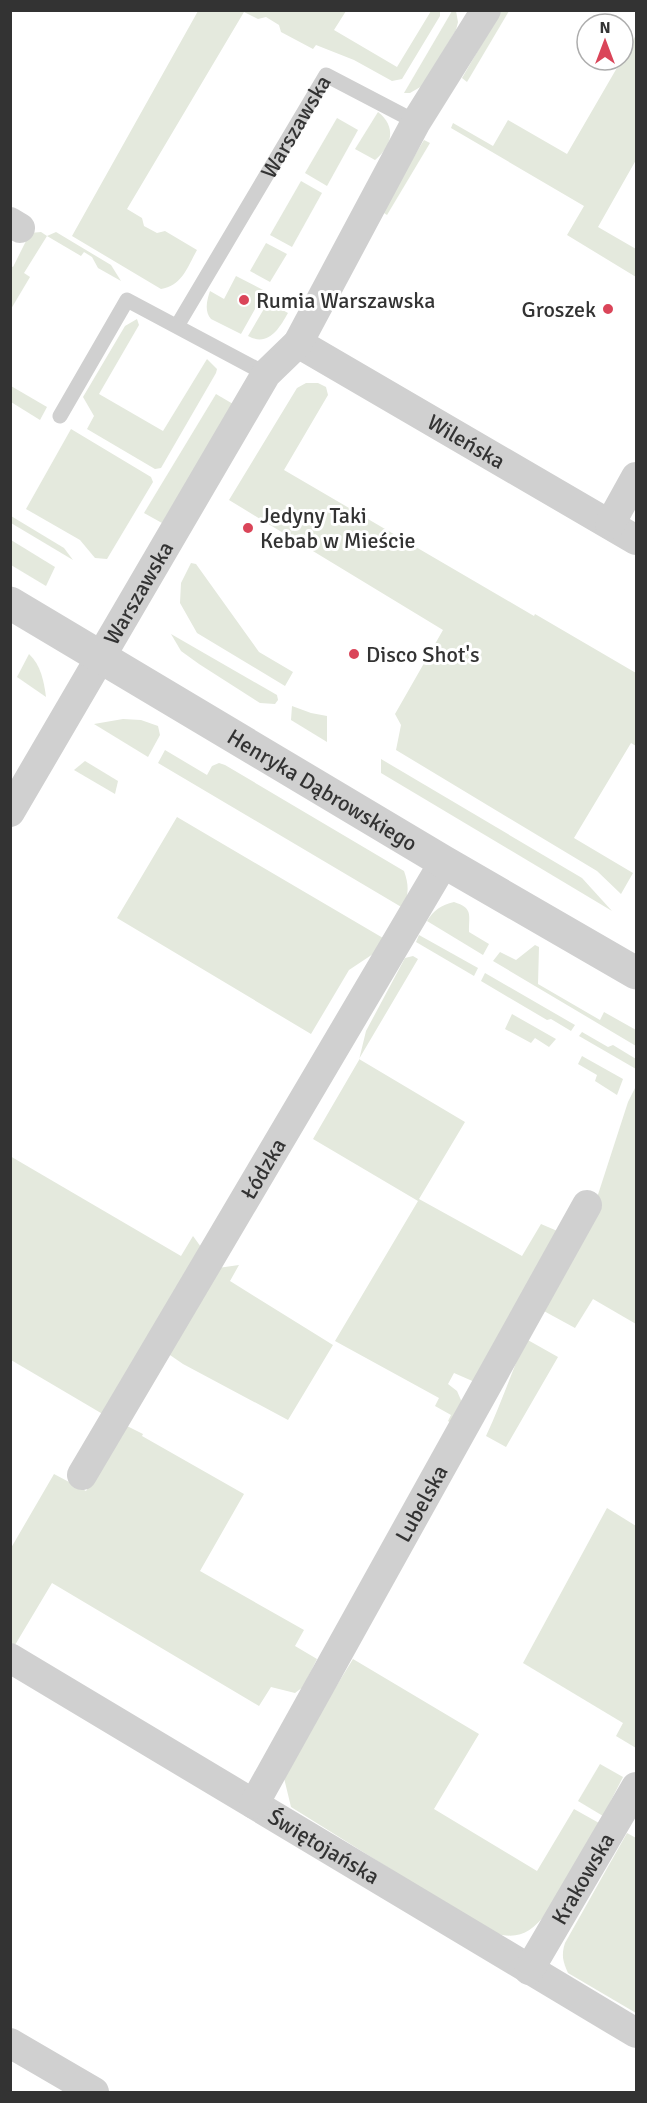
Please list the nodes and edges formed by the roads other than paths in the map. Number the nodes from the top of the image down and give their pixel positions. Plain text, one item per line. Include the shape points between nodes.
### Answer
1 (486, 10) edge
2 (416, 122) junction
3 (177, 326) junction
4 (298, 343) junction
5 (266, 374) junction
6 (60, 416) dead end
7 (636, 477) edge
8 (610, 524) junction
9 (636, 540) edge
10 (10, 603) edge
11 (100, 658) junction
12 (10, 812) edge
13 (444, 862) junction
14 (636, 973) edge
15 (587, 1205) dead end
16 (82, 1475) dead end
17 (10, 1658) edge
18 (636, 1787) edge
19 (254, 1804) junction
20 (529, 1970) junction
21 (636, 2033) edge
22 (10, 2043) edge
23 (94, 2092) edge

1 - 2 street, Warszawska
2 - 3 lane, Warszawska via 326,75
2 - 4 street, Warszawska
3 - 5 lane
3 - 6 lane via 127,300
4 - 5 street, Warszawska
4 - 8 street, Wileńska
5 - 11 street, Warszawska
7 - 8 street
8 - 9 street, Wileńska
10 - 11 street, Henryka Dąbrowskiego
11 - 12 street, Warszawska
11 - 13 street, Henryka Dąbrowskiego
13 - 14 street, Henryka Dąbrowskiego
13 - 16 street, Łódzka
15 - 19 street, Lubelska
17 - 19 street, Świętojańska
18 - 20 street, Krakowska
19 - 20 street, Świętojańska
20 - 21 street, Świętojańska
22 - 23 street

